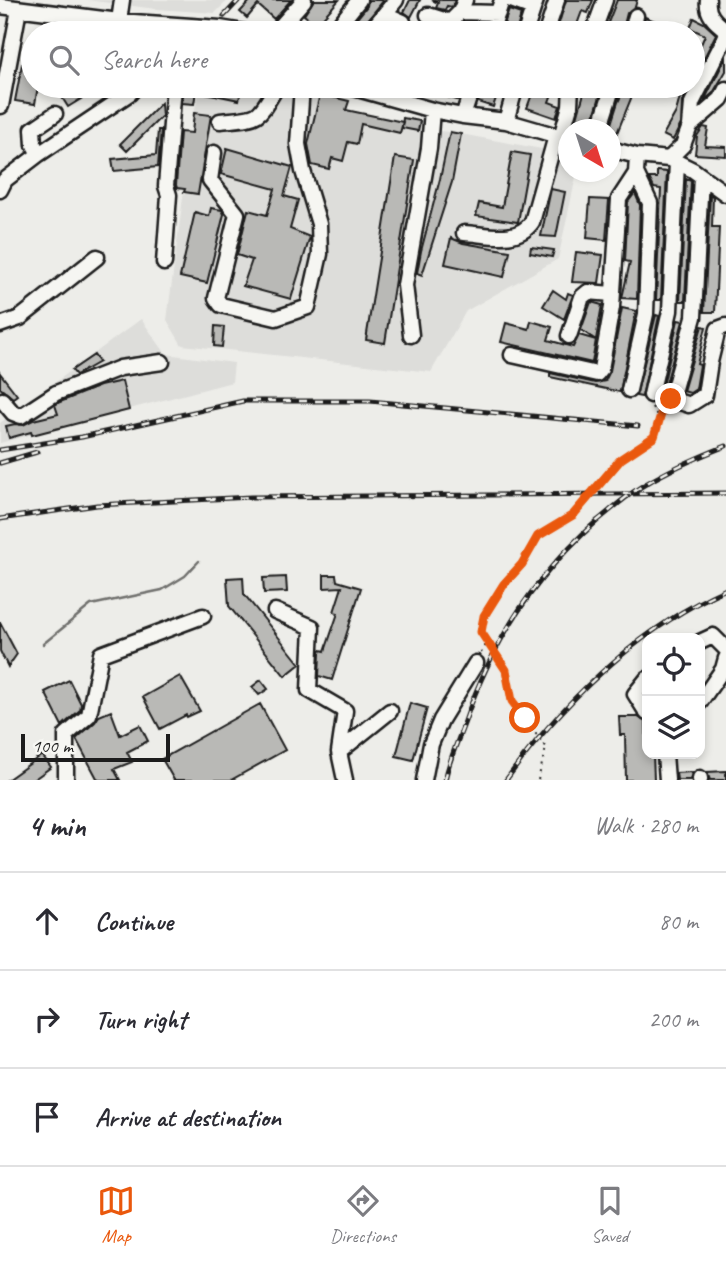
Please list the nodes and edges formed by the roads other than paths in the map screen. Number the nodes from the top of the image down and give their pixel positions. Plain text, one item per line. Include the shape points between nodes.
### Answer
1 (122, 0) edge
2 (304, 0) edge
3 (359, 0) edge
4 (396, 0) edge
5 (511, 0) edge
6 (557, 0) edge
7 (606, 0) edge
8 (708, 0) edge
9 (534, 4) edge
10 (0, 6) edge
11 (500, 7) edge
12 (19, 9) junction
13 (385, 14) junction
14 (428, 15) dead end
15 (636, 16) dead end
16 (456, 17) edge
17 (119, 21) joint
18 (285, 21) edge
19 (341, 21) edge
20 (379, 21) edge
21 (401, 21) edge
22 (529, 21) edge
23 (550, 21) edge
24 (598, 21) edge
25 (635, 21) edge
26 (726, 30) edge
27 (726, 36) edge
28 (705, 77) edge
29 (726, 89) edge
30 (123, 98) edge
31 (173, 98) edge
32 (270, 98) edge
33 (301, 98) edge
34 (390, 98) edge
35 (469, 98) edge
36 (513, 98) edge
37 (571, 98) edge
38 (609, 98) edge
39 (695, 98) edge
40 (1, 106) edge
41 (432, 110) junction
42 (55, 114) dead end
43 (463, 117) junction
44 (567, 119) edge
45 (602, 119) edge
46 (220, 121) dead end
47 (506, 121) junction
48 (690, 126) junction
49 (558, 136) edge
50 (558, 148) edge
51 (621, 152) edge
52 (214, 153) dead end
53 (39, 154) junction
54 (637, 156) junction
55 (673, 161) junction
56 (636, 173) junction
57 (702, 176) junction
58 (0, 190) edge
59 (726, 194) edge
60 (464, 233) dead end
61 (97, 257) dead end
62 (164, 262) dead end
63 (612, 294) junction
64 (670, 311) junction
65 (694, 317) junction
66 (0, 325) edge
67 (726, 326) edge
68 (411, 335) dead end
69 (569, 336) dead end
70 (512, 355) dead end
71 (162, 362) dead end
72 (629, 390) dead end
73 (650, 396) road end
74 (1, 401) edge
75 (275, 611) dead end
76 (203, 616) dead end
77 (705, 640) edge
78 (726, 649) edge
79 (726, 658) edge
80 (476, 663) dead end
81 (642, 685) edge
82 (704, 696) edge
83 (642, 705) edge
84 (390, 711) dead end
85 (339, 752) junction
86 (66, 780) edge
87 (345, 780) edge
88 (424, 780) edge

1 - 17 lane
2 - 18 lane
3 - 19 lane
4 - 13 lane
5 - 9 lane
6 - 23 lane
7 - 24 lane
8 - 26 lane via 713,21
9 - 22 lane
10 - 12 lane
11 - 16 lane
12 - 17 lane
12 - 40 lane
13 - 20 lane
13 - 21 lane
14 - 16 lane
15 - 25 lane
27 - 28 lane
29 - 48 lane
30 - 53 lane
31 - 62 lane
32 - 46 lane via 260,115
33 - 52 lane via 298,144 319,224 320,254 308,307 275,318 221,305 216,298 237,214 210,180
34 - 41 lane
35 - 43 lane
36 - 47 lane
37 - 44 lane
38 - 45 lane
39 - 48 lane
41 - 43 lane
41 - 68 lane via 405,285
42 - 53 lane via 33,129
43 - 47 lane
47 - 49 lane
48 - 55 lane
50 - 60 lane via 527,228 507,236
51 - 54 lane
53 - 58 lane via 5,180
54 - 55 lane
54 - 56 lane
55 - 57 lane
55 - 64 lane
56 - 63 lane via 620,199
56 - 72 lane via 650,203 646,314
57 - 59 lane
57 - 65 lane
61 - 66 lane via 20,318
63 - 69 lane via 588,292 582,297
63 - 70 lane via 597,374
64 - 65 lane
64 - 73 lane
65 - 67 lane via 671,399 689,405 705,395 718,330
71 - 74 lane via 120,368 56,393 21,416
75 - 85 lane via 312,627 309,690 345,711
76 - 86 lane via 101,654 89,715 66,735
77 - 78 lane via 713,636
79 - 82 lane
80 - 88 lane via 441,720
81 - 83 lane via 635,694
84 - 85 lane
85 - 87 lane

